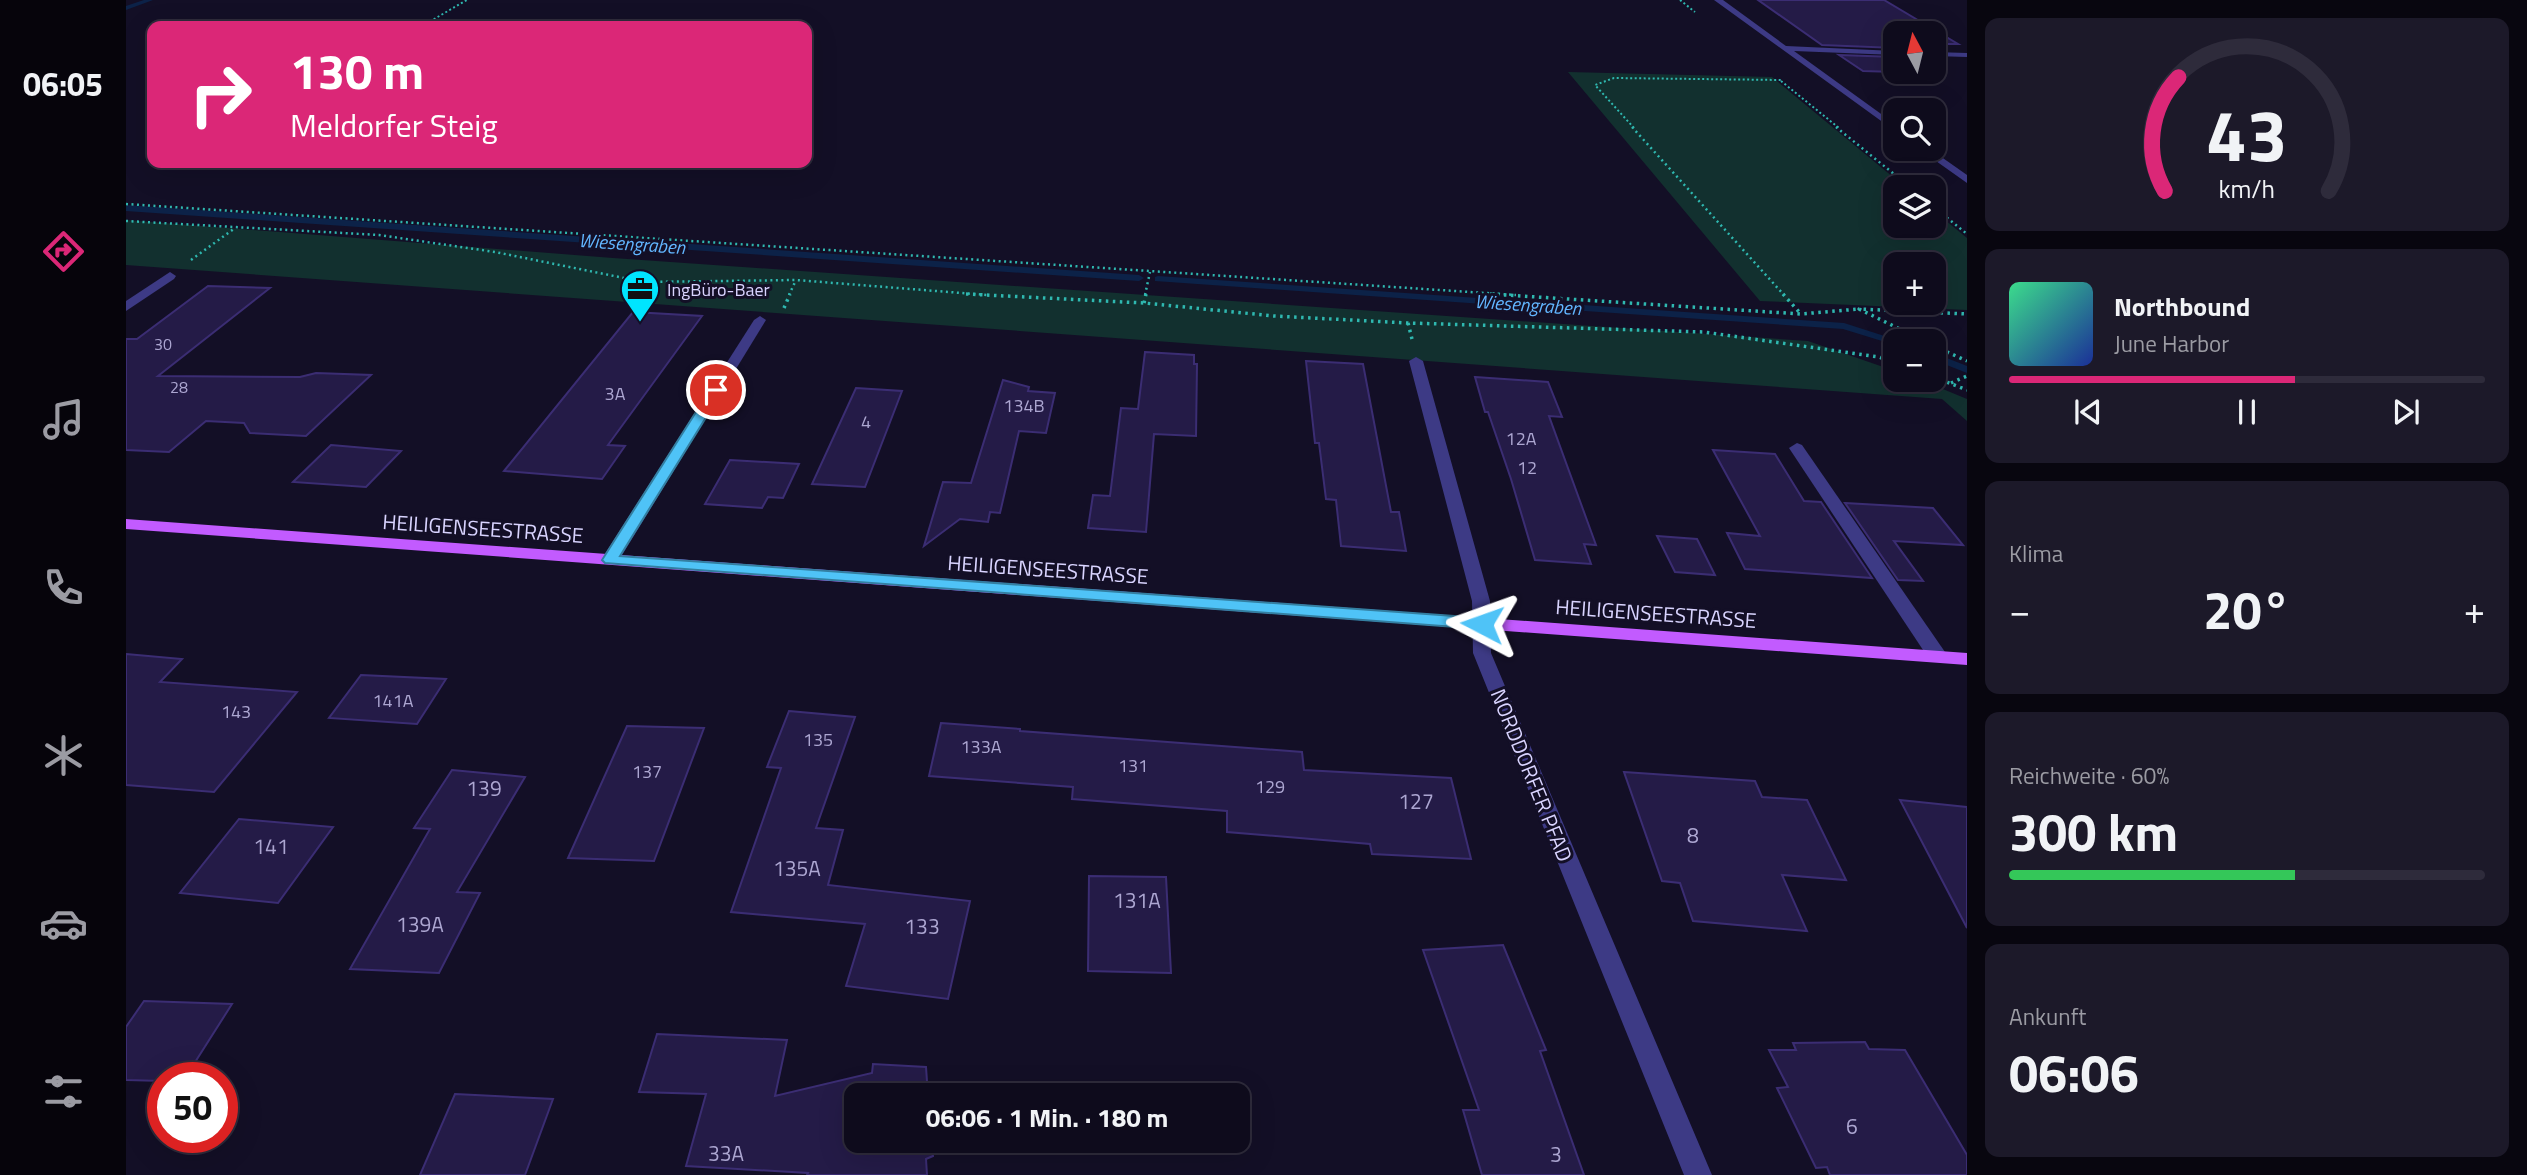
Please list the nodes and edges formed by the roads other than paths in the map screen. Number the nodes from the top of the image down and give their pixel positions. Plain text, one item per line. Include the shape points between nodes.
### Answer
1 (1718, 0) edge
2 (1785, 48) junction
3 (1883, 52) edge
4 (1946, 54) edge
5 (1967, 55) edge
6 (1883, 119) edge
7 (1941, 161) edge
8 (1967, 180) edge
9 (170, 276) road end
10 (126, 307) edge
11 (760, 320) dead end
12 (1416, 361) dead end
13 (1797, 448) dead end
14 (126, 524) edge
15 (610, 560) junction
16 (1482, 624) junction
17 (1938, 657) junction
18 (1967, 659) edge
19 (1698, 1175) edge

1 - 2 street
2 - 3 street
2 - 6 street
4 - 5 street
7 - 8 street
9 - 10 street
11 - 15 street
12 - 16 street, NORDDORFER PFAD via 1481,601
13 - 17 street
14 - 15 main road, HEILIGENSEESTRASSE
15 - 16 main road, HEILIGENSEESTRASSE
16 - 17 main road, HEILIGENSEESTRASSE
16 - 19 street, NORDDORFER PFAD via 1482,653
17 - 18 main road, HEILIGENSEESTRASSE

